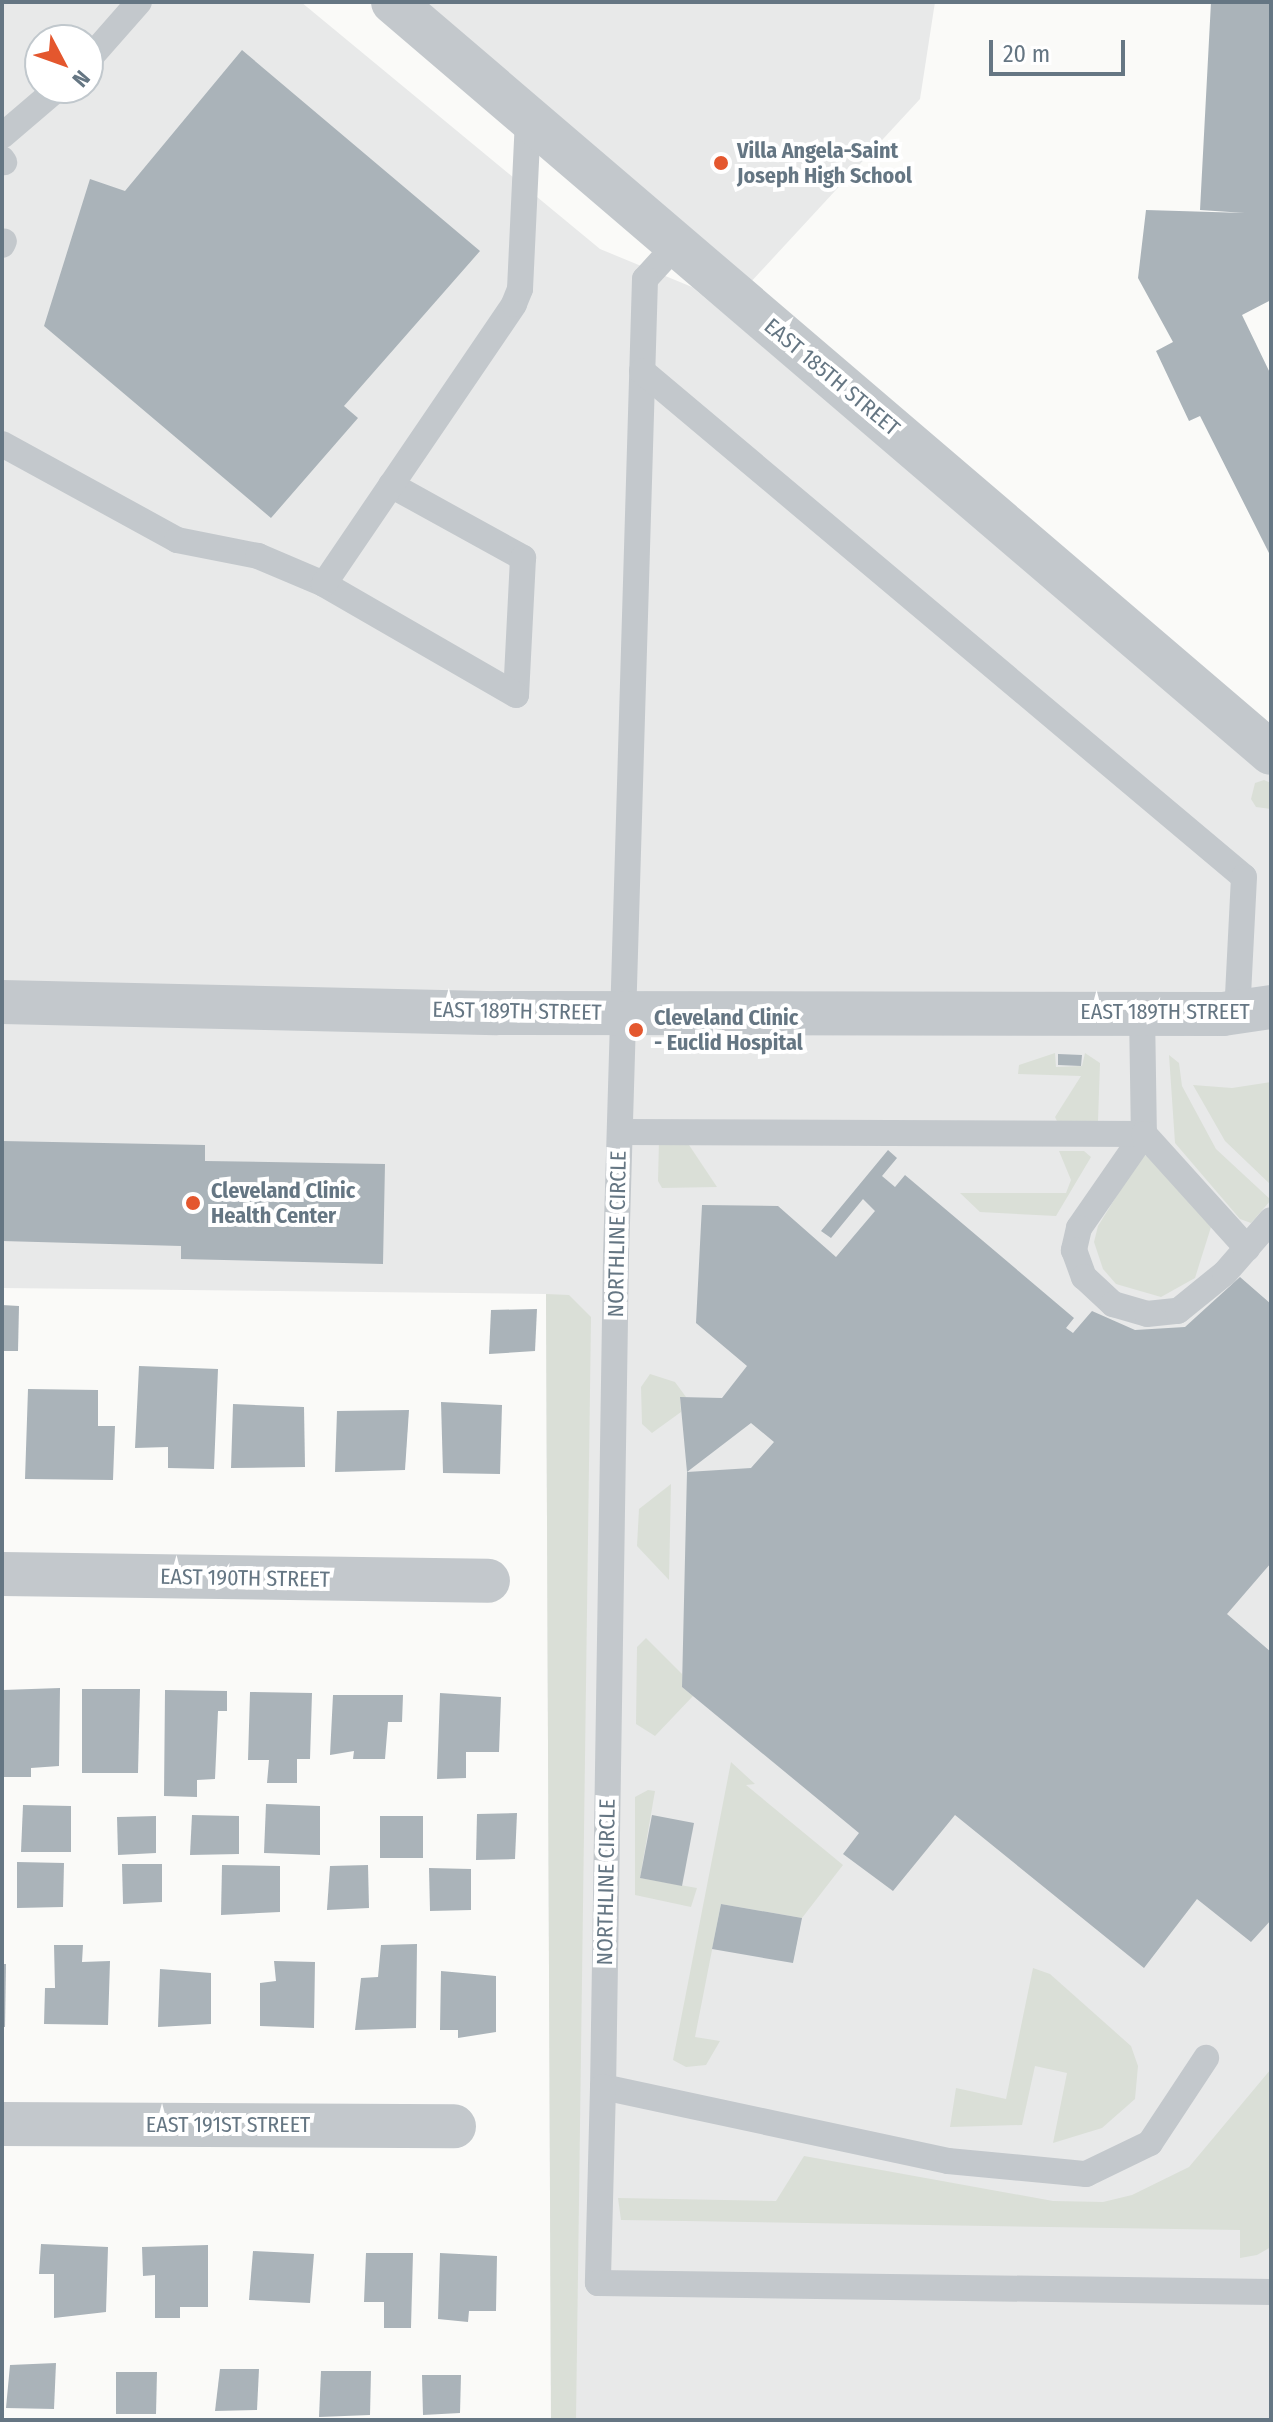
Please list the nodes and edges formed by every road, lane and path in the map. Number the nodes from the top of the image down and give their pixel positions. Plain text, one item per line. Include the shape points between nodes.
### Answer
1 (139, 2) edge
2 (393, 2) edge
3 (104, 42) edge
4 (44, 104) edge
5 (528, 120) junction
6 (3, 153) edge
7 (677, 244) junction
8 (642, 371) junction
9 (2, 444) edge
10 (391, 485) junction
11 (324, 584) junction
12 (1271, 753) edge
13 (2, 1002) edge
14 (1254, 1010) edge
15 (621, 1012) junction
16 (1142, 1012) junction
17 (620, 1132) junction
18 (1144, 1134) junction
19 (1271, 1220) edge
20 (1247, 1248) junction
21 (2, 1574) edge
22 (488, 1581) dead end
23 (1206, 2058) dead end
24 (603, 2087) junction
25 (2, 2124) edge
26 (454, 2126) dead end
27 (1271, 2292) edge

1 - 3 lane
2 - 5 street, EAST 185TH STREET
4 - 6 lane
5 - 7 street, EAST 185TH STREET
5 - 10 lane via 520,289
7 - 8 lane, NORTHLINE CIRCLE via 645,279
7 - 12 street, EAST 185TH STREET
8 - 14 lane via 1244,877
8 - 15 lane, NORTHLINE CIRCLE
9 - 11 lane via 177,540 258,556
10 - 11 lane
10 - 11 lane via 523,558 516,695
13 - 15 street, EAST 189TH STREET
14 - 16 street, EAST 189TH STREET
15 - 16 street, EAST 189TH STREET
15 - 17 lane, NORTHLINE CIRCLE
16 - 18 lane
17 - 18 lane
17 - 24 lane, NORTHLINE CIRCLE
18 - 20 lane
18 - 20 lane via 1079,1228 1074,1250 1093,1288 1129,1310 1178,1311 1199,1298
19 - 20 lane
21 - 22 street, EAST 190TH STREET
23 - 24 lane via 1150,2143 1086,2174 948,2161
24 - 27 lane, NORTHLINE CIRCLE via 598,2283
25 - 26 street, EAST 191ST STREET

